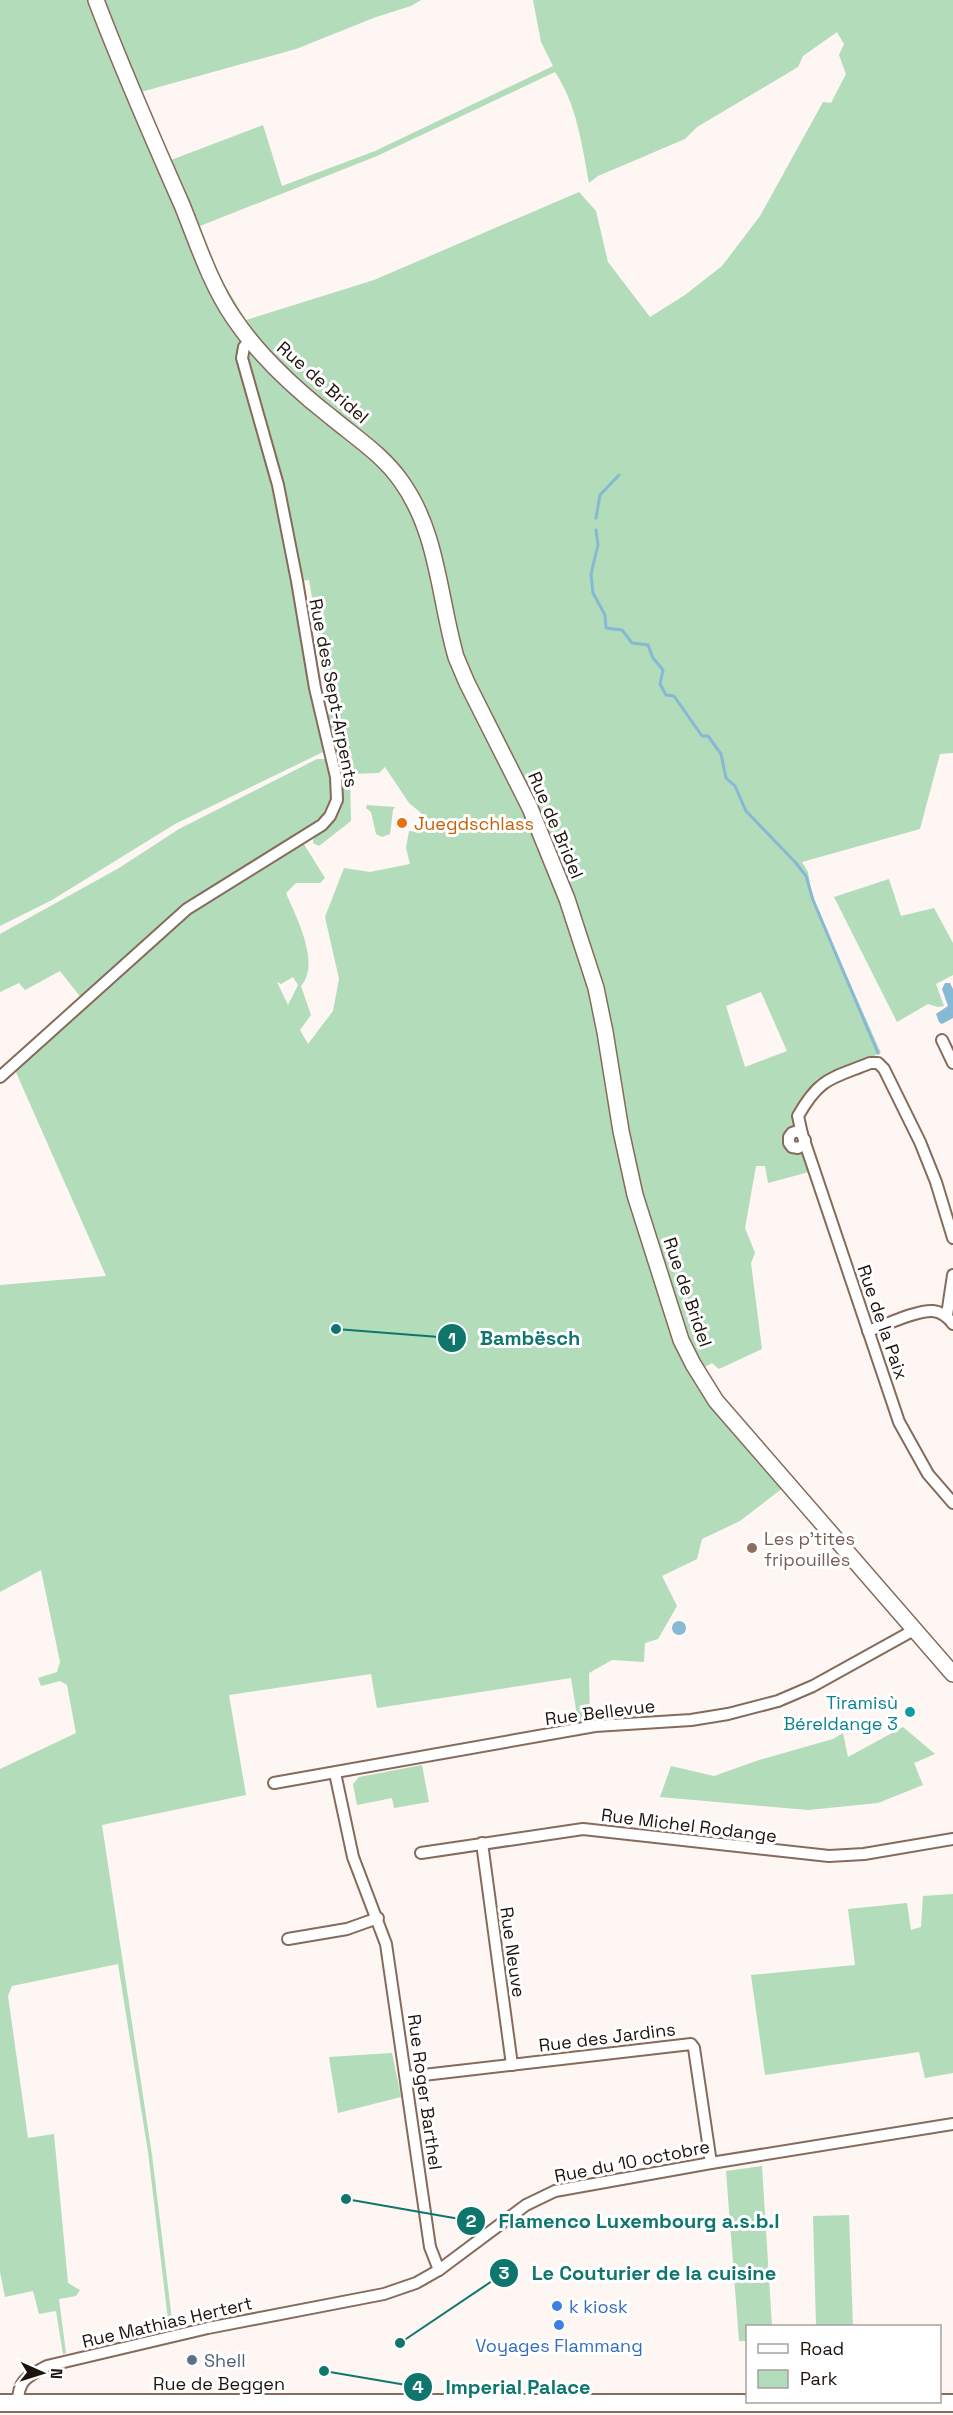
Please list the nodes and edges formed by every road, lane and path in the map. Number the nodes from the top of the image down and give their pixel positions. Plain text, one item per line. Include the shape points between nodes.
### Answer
1 (96, 0) edge
2 (249, 341) junction
3 (942, 1040) dead end
4 (953, 1063) edge
5 (0, 1077) edge
6 (953, 1238) edge
7 (953, 1275) edge
8 (950, 1320) edge
9 (868, 1331) junction
10 (953, 1503) edge
11 (914, 1630) junction
12 (953, 1674) edge
13 (335, 1773) junction
14 (274, 1784) dead end
15 (953, 1839) edge
16 (482, 1843) junction
17 (421, 1852) dead end
18 (378, 1918) junction
19 (288, 1939) dead end
20 (512, 2065) junction
21 (406, 2078) junction
22 (953, 2124) edge
23 (711, 2163) junction
24 (439, 2270) junction
25 (344, 2302) joint
26 (18, 2402) junction
27 (0, 2403) edge
28 (953, 2403) edge
29 (451, 2408) edge

1 - 2 main road, Rue de Bridel via 214,282
2 - 5 street, Rue des Sept-Arpents via 242,358 280,495 315,688 336,777 335,808 322,825 187,909
2 - 11 main road, Rue de Bridel via 276,370 382,460 400,480 425,526 456,657 547,846 596,988 635,1195 681,1340 693,1364 716,1401
3 - 4 street
6 - 9 street, Rue de la Paix via 920,1142 884,1069 870,1063 820,1085 798,1116
7 - 8 street
8 - 9 street via 935,1311 924,1312
9 - 10 street, Rue de la Paix via 899,1422 928,1474
11 - 12 main road, Rue de Bridel
11 - 13 street, Rue Bellevue via 813,1686 778,1701 728,1714 595,1726
13 - 14 street, Rue Bellevue
13 - 18 street, Rue Roger Barthel via 353,1857
15 - 16 street, Rue Michel Rodange via 829,1856 583,1829
16 - 17 street, Rue Michel Rodange
16 - 20 street, Rue Neuve
18 - 19 street via 347,1929
18 - 21 street, Rue Roger Barthel via 386,1944
20 - 21 street, Rue des Jardins
20 - 23 street, Rue des Jardins via 691,2044
21 - 24 street, Rue Roger Barthel via 430,2247
22 - 23 street, Rue du 10 octobre
23 - 24 street, Rue du 10 octobre via 541,2196
24 - 25 street, Rue du 10 octobre via 384,2294
25 - 26 street, Rue Mathias Hertert via 208,2328 47,2366 25,2380
26 - 27 main road, Rue de Beggen
26 - 29 main road, Rue de Beggen
28 - 29 main road, Rue de Beggen

